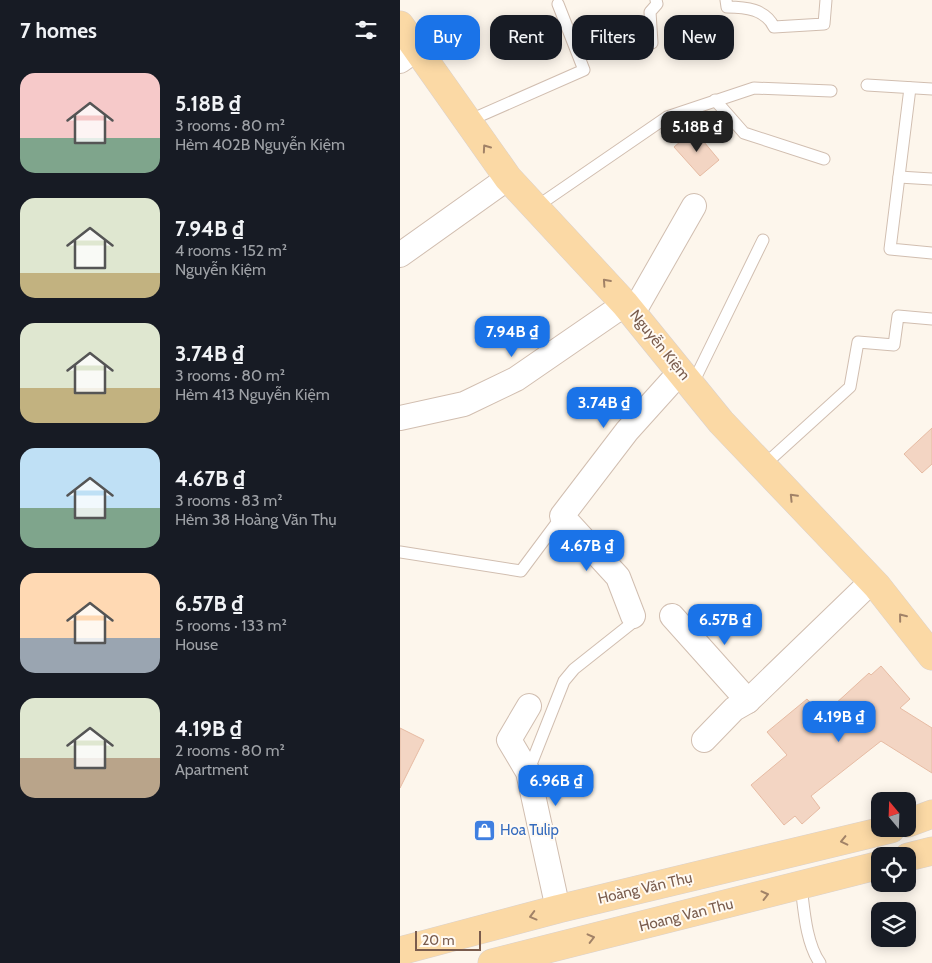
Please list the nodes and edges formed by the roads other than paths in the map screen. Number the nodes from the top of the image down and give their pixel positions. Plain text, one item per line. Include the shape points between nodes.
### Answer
1 (656, 0) edge
2 (726, 0) edge
3 (826, 0) edge
4 (558, 4) dead end
5 (650, 15) edge
6 (400, 24) edge
7 (409, 55) edge
8 (867, 86) dead end
9 (910, 88) junction
10 (932, 89) edge
11 (831, 91) dead end
12 (715, 100) junction
13 (468, 121) junction
14 (824, 159) dead end
15 (899, 177) junction
16 (508, 178) junction
17 (932, 179) edge
18 (694, 206) dead end
19 (536, 208) junction
20 (762, 240) dead end
21 (932, 254) edge
22 (400, 255) edge
23 (629, 308) junction
24 (932, 319) edge
25 (686, 378) junction
26 (400, 418) edge
27 (764, 466) junction
28 (562, 516) junction
29 (400, 552) edge
30 (872, 581) junction
31 (633, 616) joint
32 (672, 616) dead end
33 (932, 656) edge
34 (748, 701) junction
35 (529, 706) dead end
36 (704, 740) dead end
37 (528, 772) junction
38 (932, 814) edge
39 (916, 820) edge
40 (871, 834) edge
41 (932, 851) edge
42 (916, 855) edge
43 (871, 867) edge
44 (801, 886) junction
45 (558, 909) junction
46 (400, 951) edge
47 (492, 963) edge
48 (820, 963) edge

1 - 5 lane
2 - 3 lane via 727,7 749,7 770,19 774,27 824,24
4 - 13 lane via 584,70
6 - 7 main road, Nguyễn Kiệm
7 - 13 main road, Nguyễn Kiệm
8 - 9 lane
9 - 10 lane
9 - 15 lane
11 - 12 lane via 754,88
12 - 14 lane via 744,133
12 - 19 lane via 668,117
16 -> 13 main road, Nguyễn Kiệm
15 - 17 lane
15 - 21 lane via 890,249
16 - 19 main road, Nguyễn Kiệm
16 - 22 street
18 - 23 street
23 -> 19 main road, Nguyễn Kiệm
20 - 25 lane
23 - 25 main road, Nguyễn Kiệm
23 - 26 street via 516,379 464,404
24 - 27 lane via 898,316 894,345 858,342 850,387
25 - 27 main road, Nguyễn Kiệm via 721,422
25 - 28 street via 627,431
30 -> 27 main road, Nguyễn Kiệm
28 - 29 lane via 521,570
28 - 31 street via 618,577
33 -> 30 main road, Nguyễn Kiệm
30 - 34 street
31 - 37 lane via 632,623 574,669 564,681
32 - 34 street
34 - 36 street via 734,709
35 - 37 street via 510,740
37 - 45 street
38 - 39 main road
40 -> 45 main road, Hoàng Văn Thụ
41 - 42 main road
43 - 44 main road, Hoang Van Thu
47 -> 44 main road, Hoang Van Thu
44 - 48 lane via 805,916
45 -> 46 main road, Hoàng Văn Thụ

